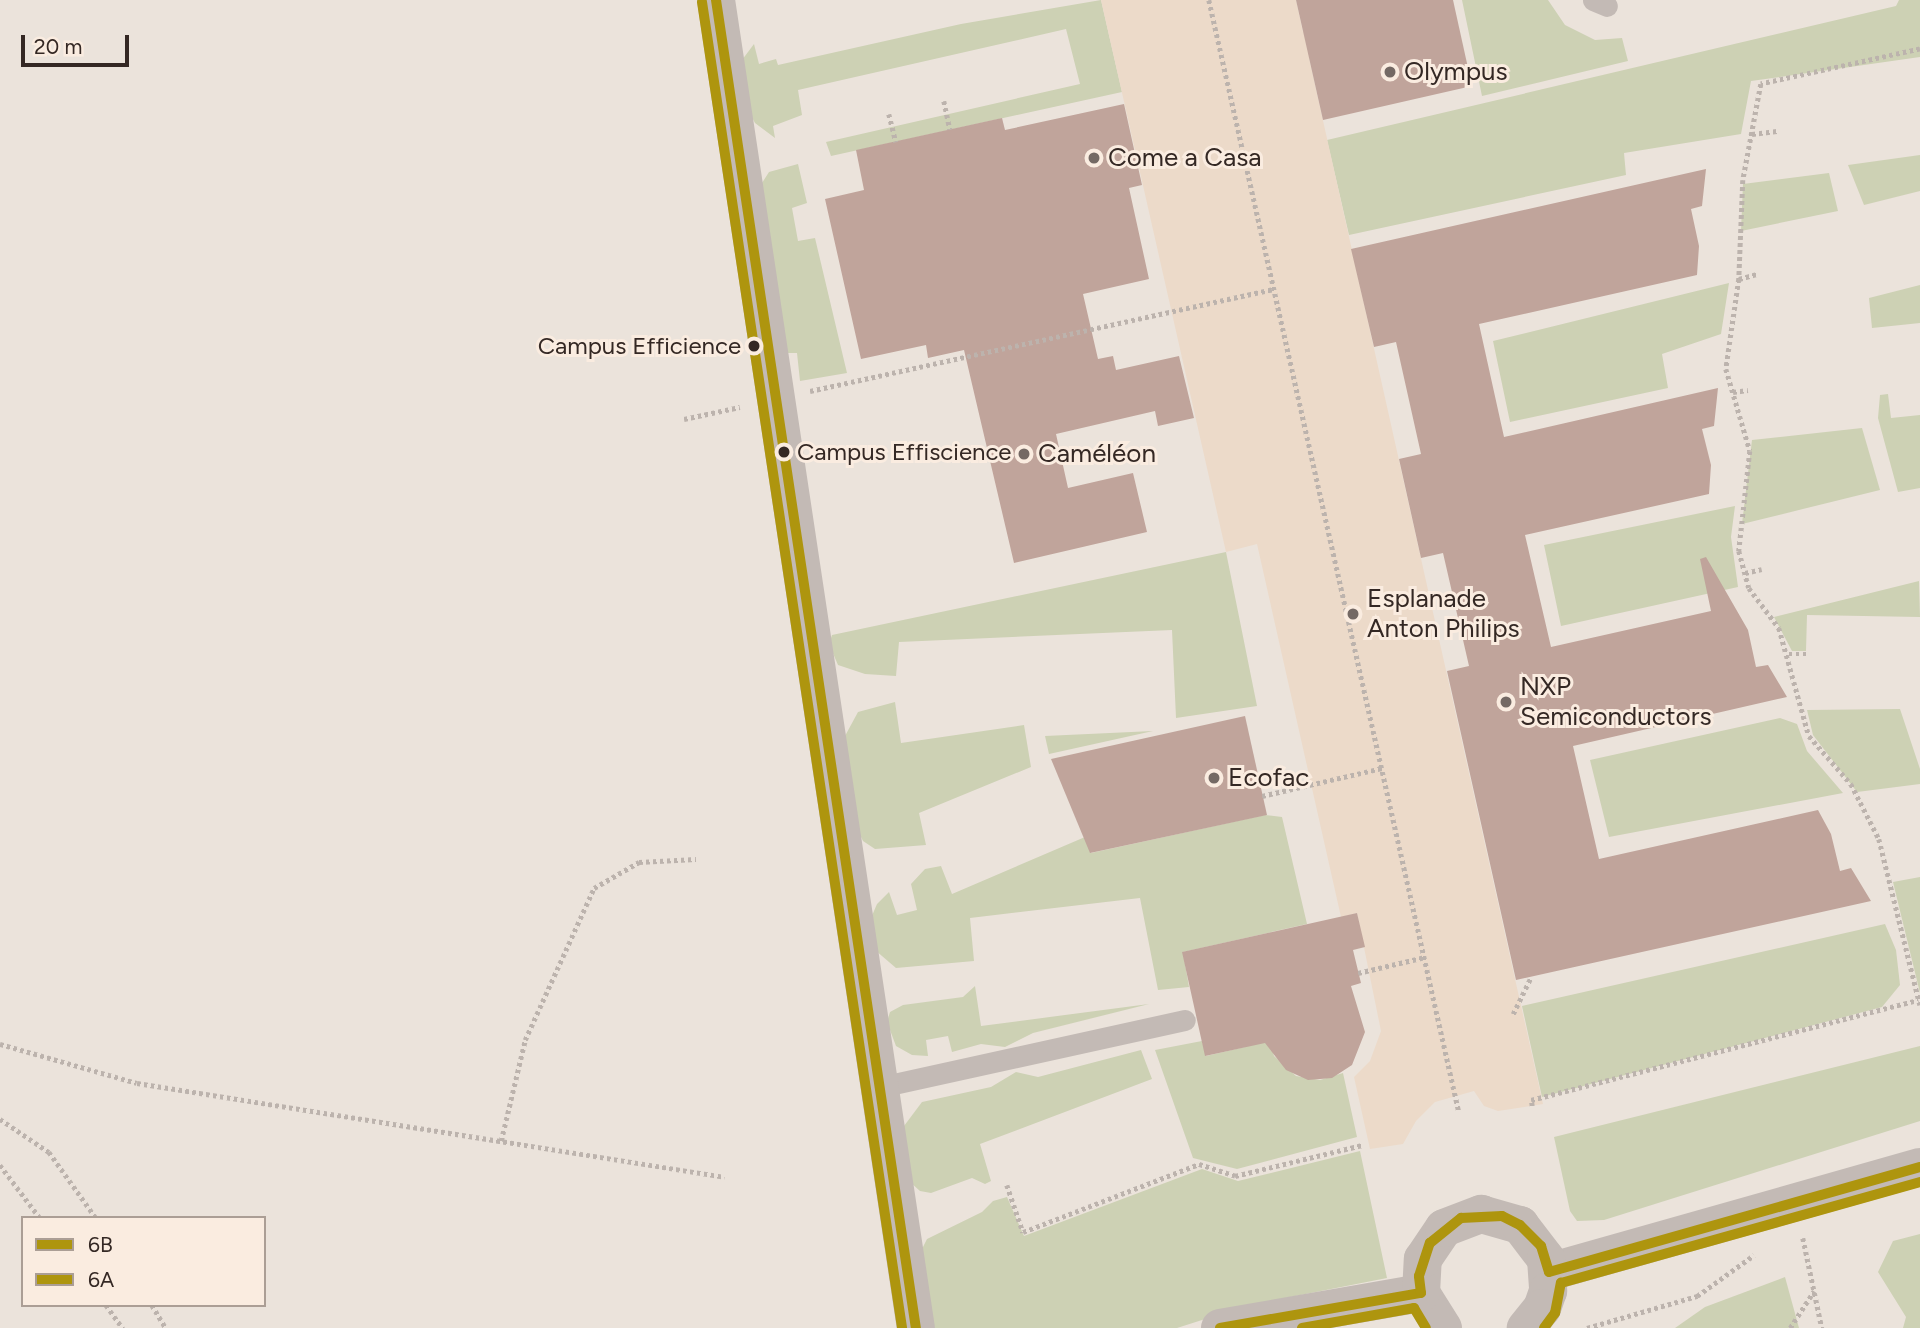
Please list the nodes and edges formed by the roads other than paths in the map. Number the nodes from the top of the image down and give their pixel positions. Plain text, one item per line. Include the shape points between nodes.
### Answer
1 (716, 0) edge
2 (1185, 1020) dead end
3 (880, 1087) junction
4 (1920, 1167) edge
5 (1549, 1272) junction
6 (1421, 1293) junction
7 (916, 1328) edge
8 (1220, 1328) edge
9 (1443, 1328) edge
10 (1526, 1328) edge

1 - 3 street
2 - 3 lane
3 - 7 street
4 - 5 street via 1796,1225
5 - 6 street via 1531,1234 1502,1216 1482,1214 1461,1218 1430,1243 1419,1276
5 - 10 street via 1542,1308
6 - 8 street
6 - 9 street

